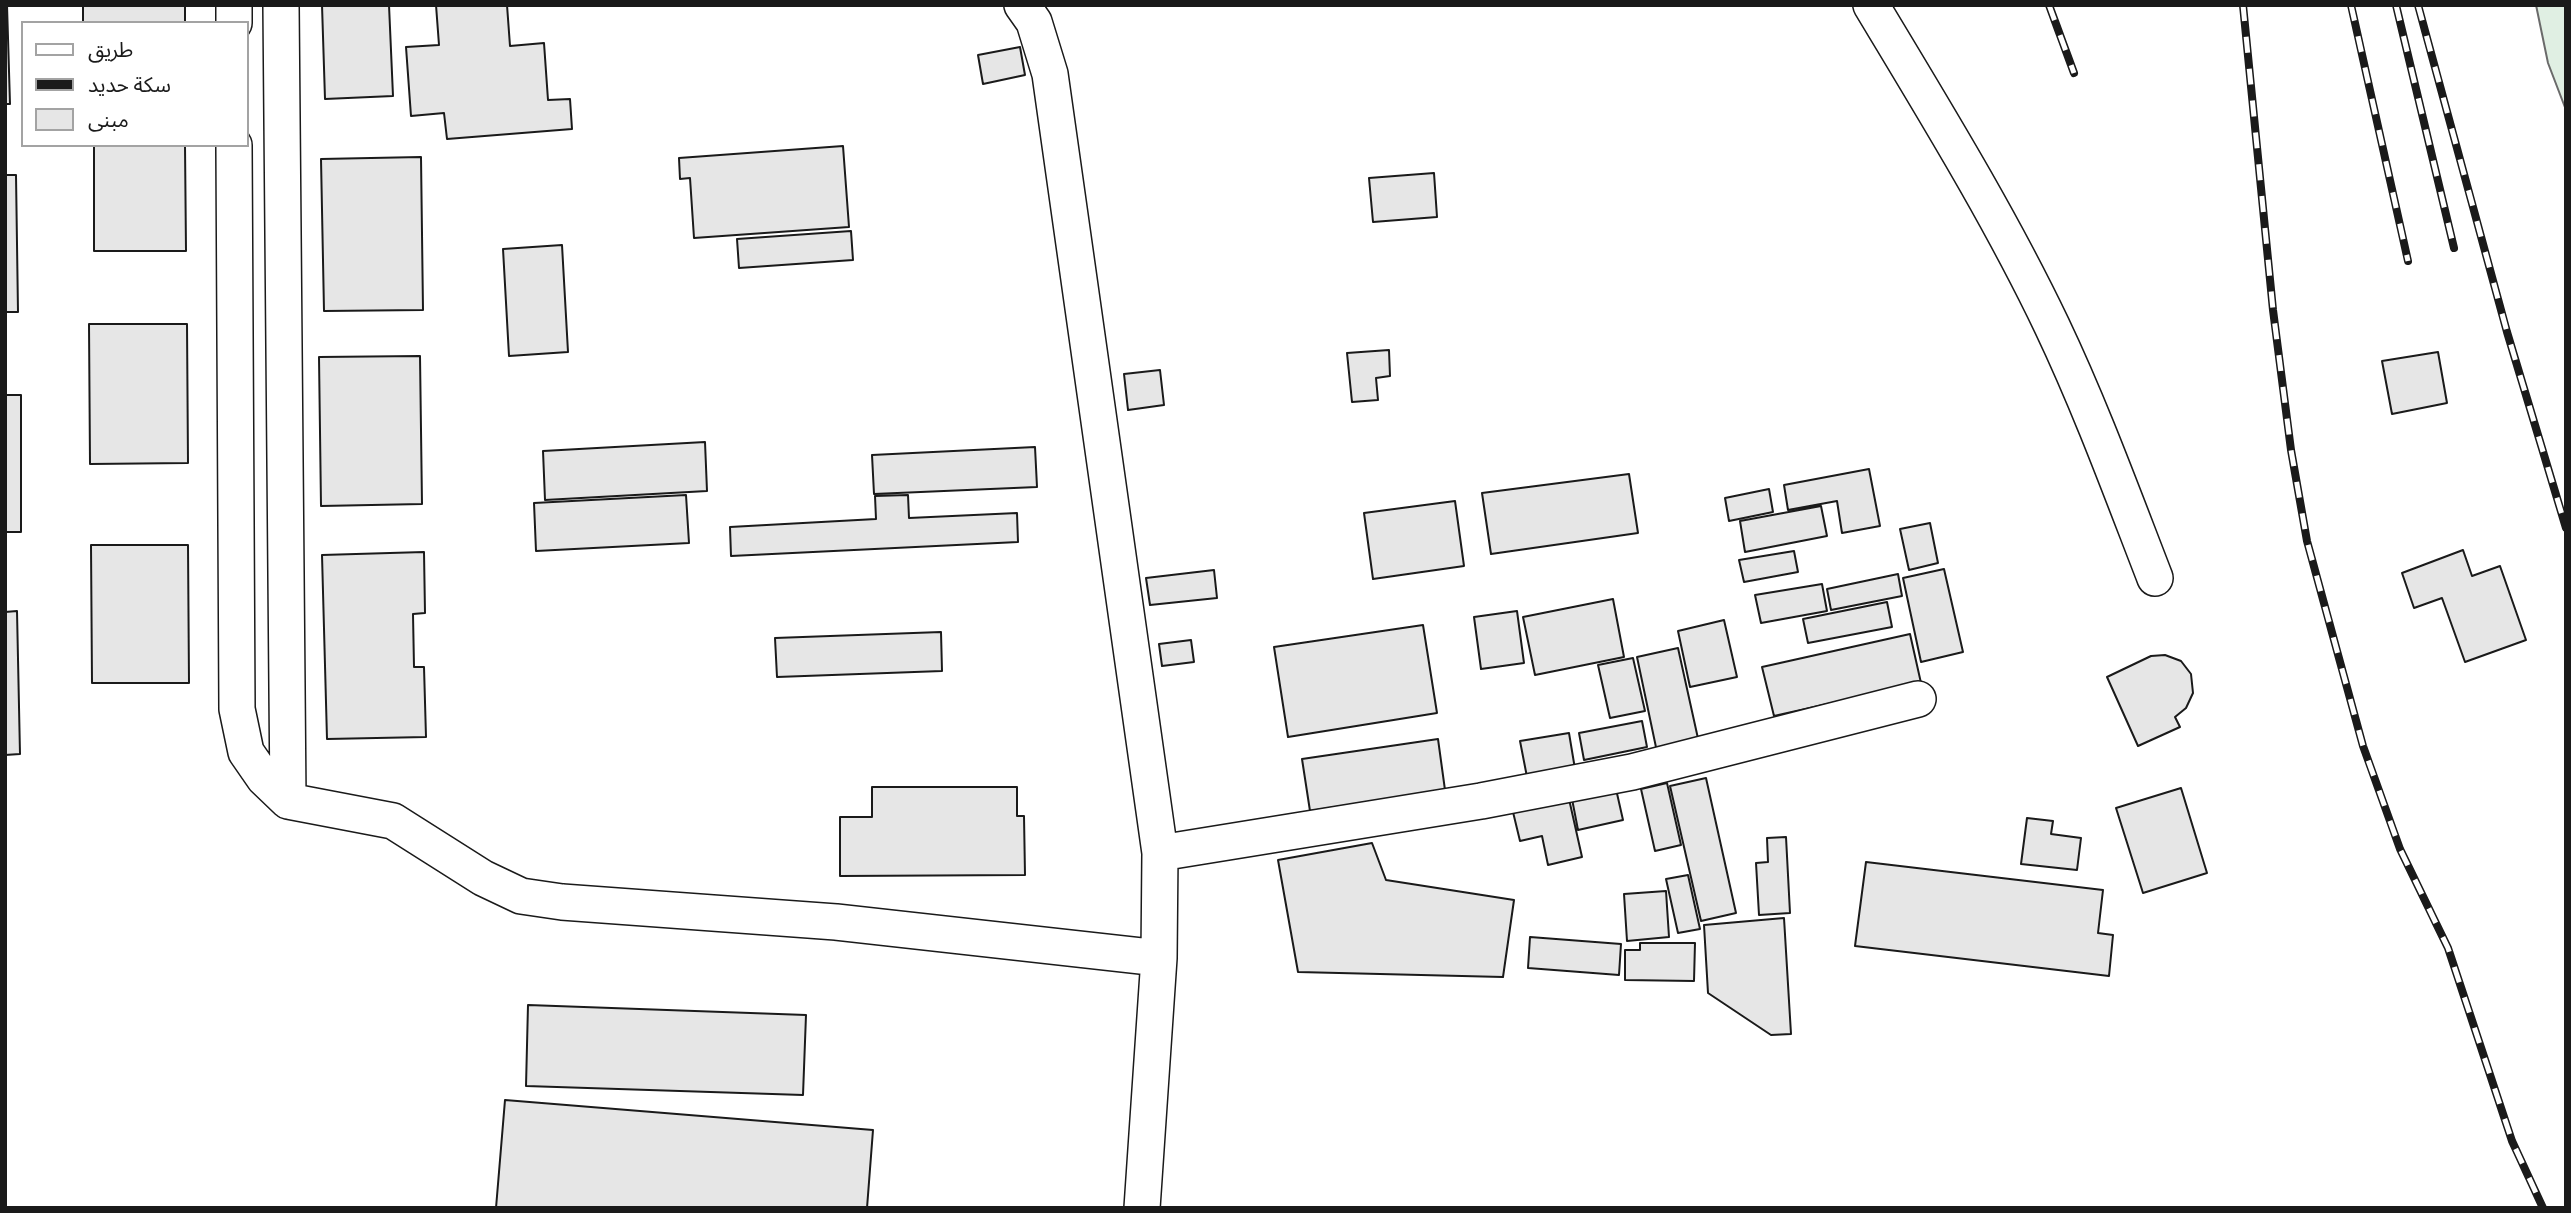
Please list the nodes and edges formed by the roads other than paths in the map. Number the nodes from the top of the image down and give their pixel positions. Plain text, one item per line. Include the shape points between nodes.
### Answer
1 (281, 5) edge
2 (1022, 5) edge
3 (1871, 5) edge
4 (234, 147) edge
5 (2155, 578) dead end
6 (1918, 699) dead end
7 (288, 801) junction
8 (1160, 853) junction
9 (1159, 958) junction
10 (1142, 1208) edge

1 - 7 street
2 - 8 street via 1034,22 1051,74
3 - 5 street via 1954,144 2051,326
4 - 7 street via 237,709 246,752
6 - 8 street via 1632,772
7 - 9 street via 393,821 483,878 521,896 835,922
8 - 9 street
9 - 10 street

